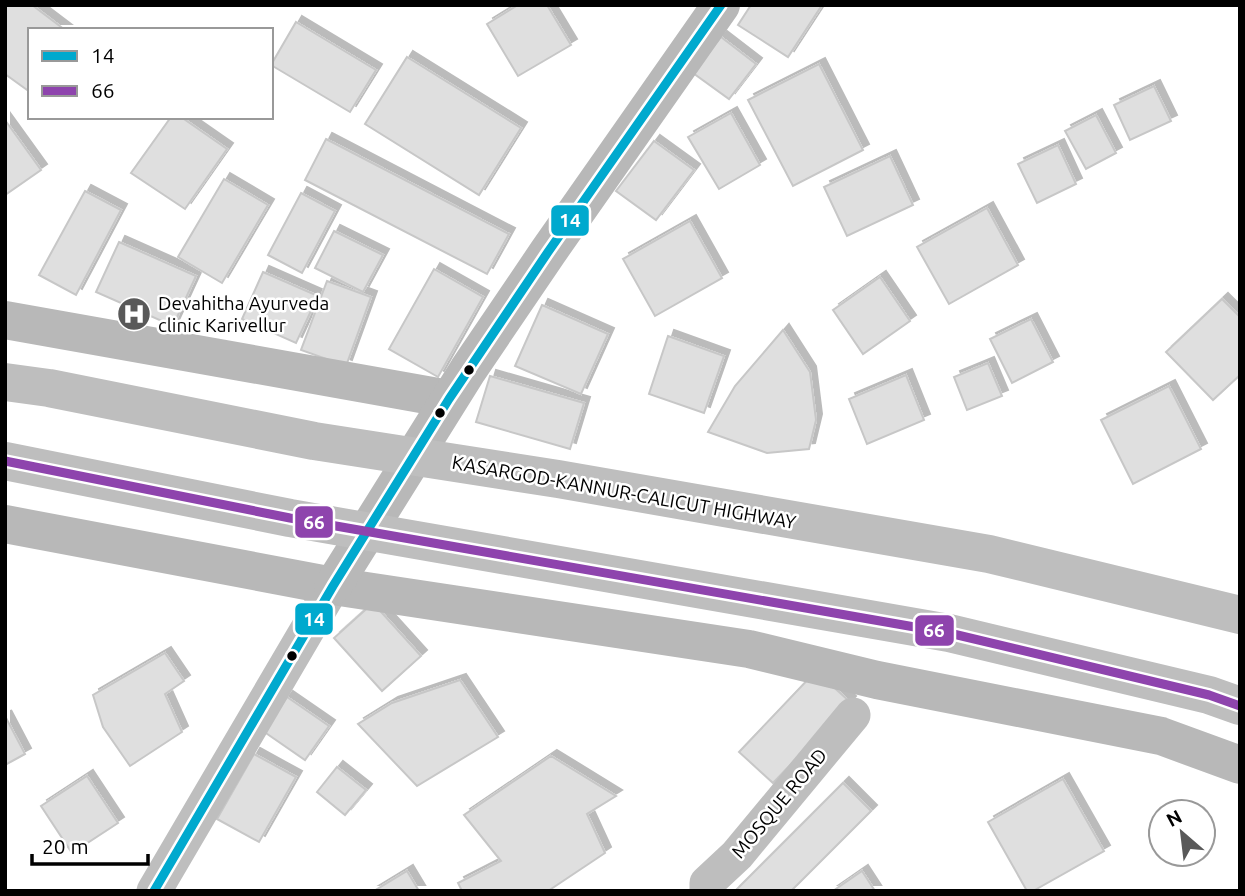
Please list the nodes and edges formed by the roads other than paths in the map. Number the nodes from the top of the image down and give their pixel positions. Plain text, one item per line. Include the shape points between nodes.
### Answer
1 (721, 5) edge
2 (5, 320) edge
3 (5, 382) edge
4 (449, 399) junction
5 (5, 461) edge
6 (5, 524) edge
7 (333, 586) junction
8 (1240, 615) edge
9 (1240, 706) edge
10 (853, 715) dead end
11 (1240, 765) edge
12 (154, 891) edge
13 (707, 891) edge

1 - 4 street
2 - 4 street
3 - 8 highway, KASARGOD-KANNUR-CALICUT HIGHWAY via 314,441 989,554
4 - 7 street
5 - 9 highway via 290,518 948,633
6 - 7 street
7 - 11 street via 749,649 877,680 1161,736
7 - 12 street
10 - 13 street, MOSQUE ROAD via 737,855 707,883

